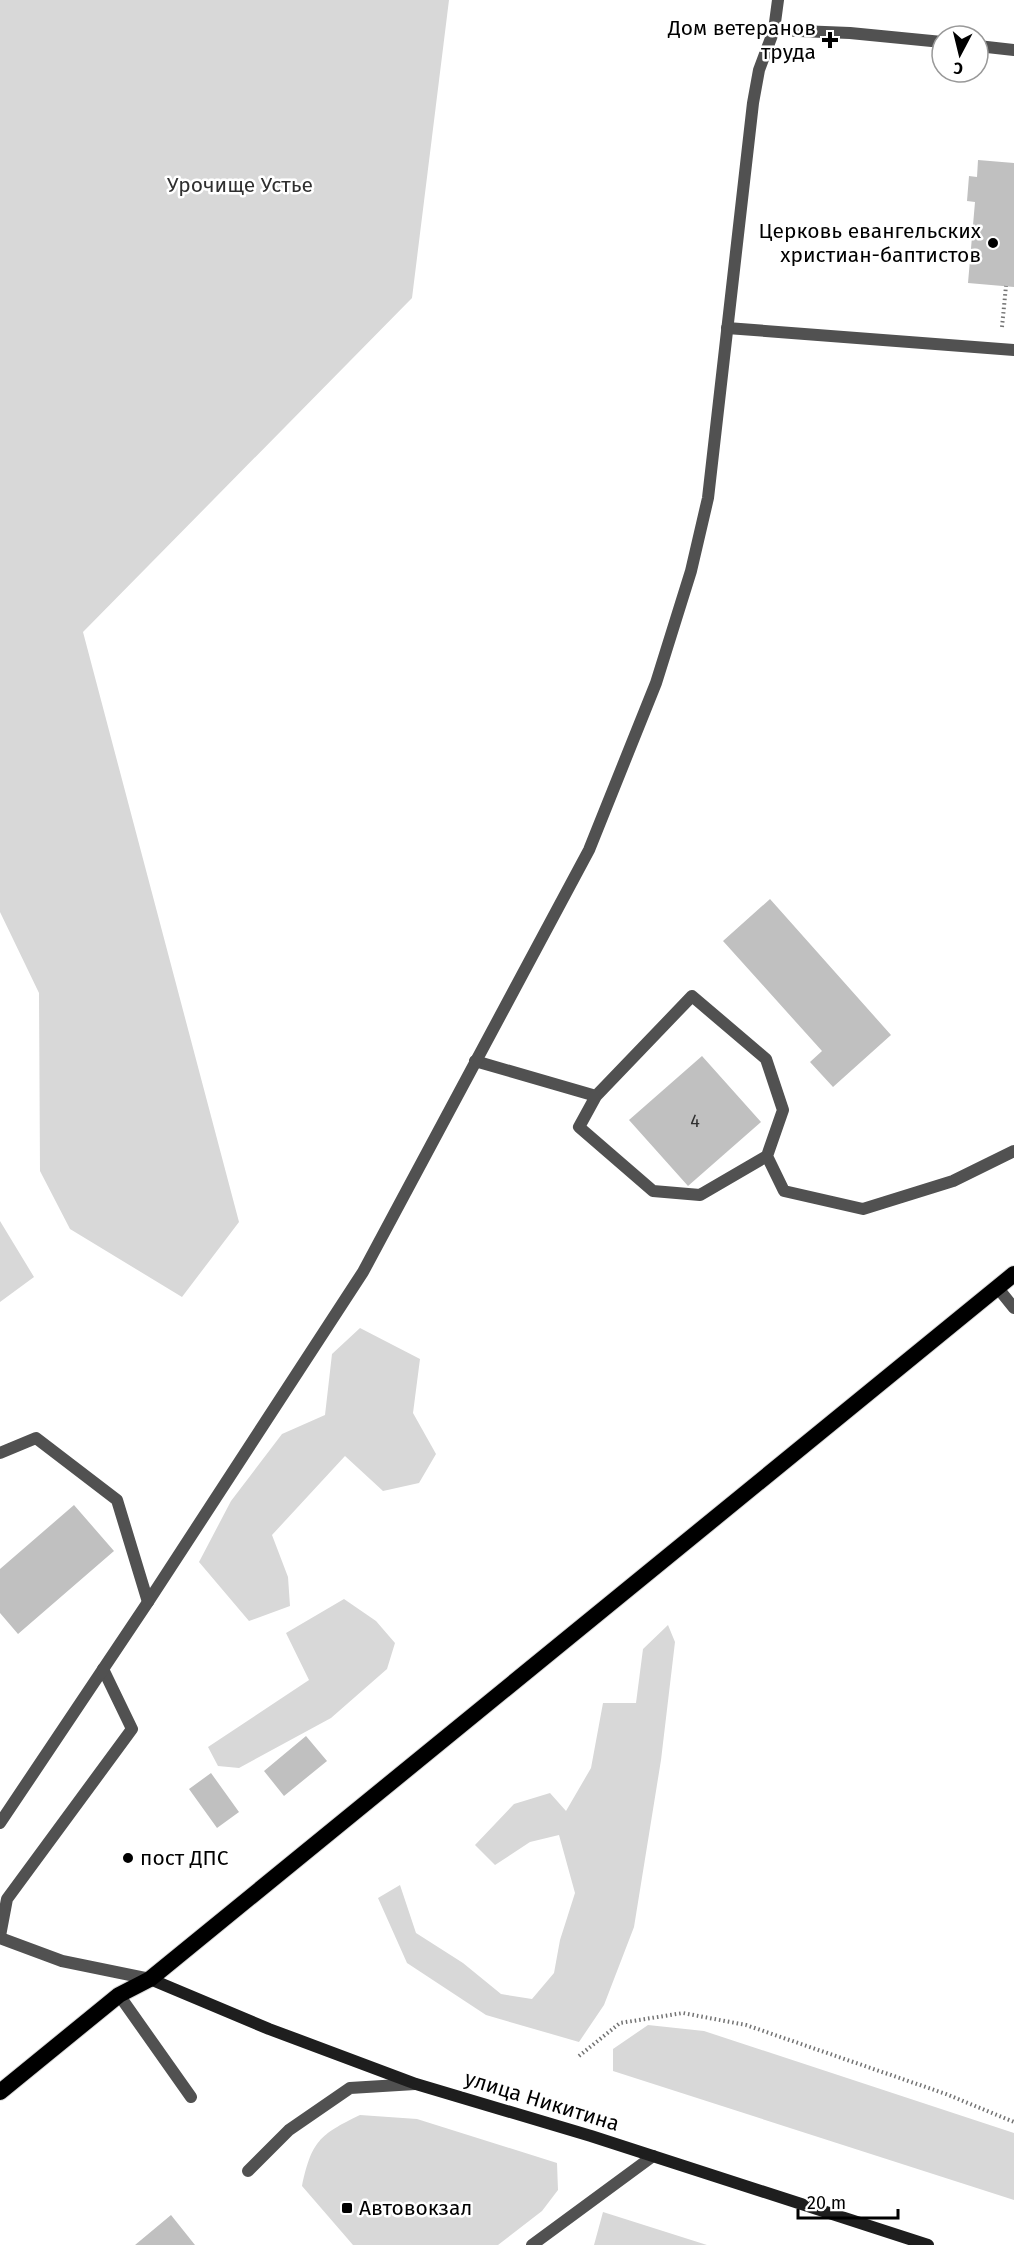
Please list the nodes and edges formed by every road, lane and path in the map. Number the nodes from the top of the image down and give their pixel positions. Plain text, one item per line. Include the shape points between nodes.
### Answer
1 (778, 0) edge
2 (774, 30) junction
3 (930, 41) edge
4 (990, 47) edge
5 (1014, 50) edge
6 (1006, 286) dead end
7 (727, 328) junction
8 (1000, 349) junction
9 (1014, 350) edge
10 (475, 1061) junction
11 (596, 1096) junction
12 (1014, 1151) edge
13 (767, 1156) junction
14 (1014, 1274) edge
15 (998, 1287) junction
16 (1014, 1308) edge
17 (0, 1453) edge
18 (148, 1602) junction
19 (103, 1669) junction
20 (0, 1823) edge
21 (0, 1937) edge
22 (150, 1979) junction
23 (119, 1995) junction
24 (579, 2056) dead end
25 (417, 2084) junction
26 (0, 2092) edge
27 (191, 2097) dead end
28 (1014, 2122) edge
29 (653, 2156) junction
30 (248, 2171) dead end
31 (532, 2245) edge
32 (928, 2245) edge

1 - 2 street
2 - 3 street
2 - 7 street via 759,70 753,103
4 - 5 street
6 - 8 path
7 - 8 street
7 - 10 street via 708,498 691,571 656,683 589,850
8 - 9 street
10 - 11 street
10 - 18 street via 363,1272
11 - 13 street via 579,1127 653,1191 700,1195
11 - 13 street via 692,996 766,1059 783,1110
12 - 13 street via 953,1181 863,1209 784,1191
14 - 15 highway
15 - 16 street
15 - 22 highway
17 - 18 street via 36,1438 117,1500
18 - 19 street
19 - 20 street
19 - 21 street via 132,1729 7,1899
21 - 22 street via 62,1961
22 - 23 highway
22 - 25 main road, улица Никитина
23 - 26 highway
23 - 27 street
24 - 28 path via 620,2023 682,2013 746,2025 946,2094
25 - 29 main road, улица Никитина
25 - 30 street via 350,2088 289,2130
29 - 31 street
29 - 32 main road, улица Никитина

